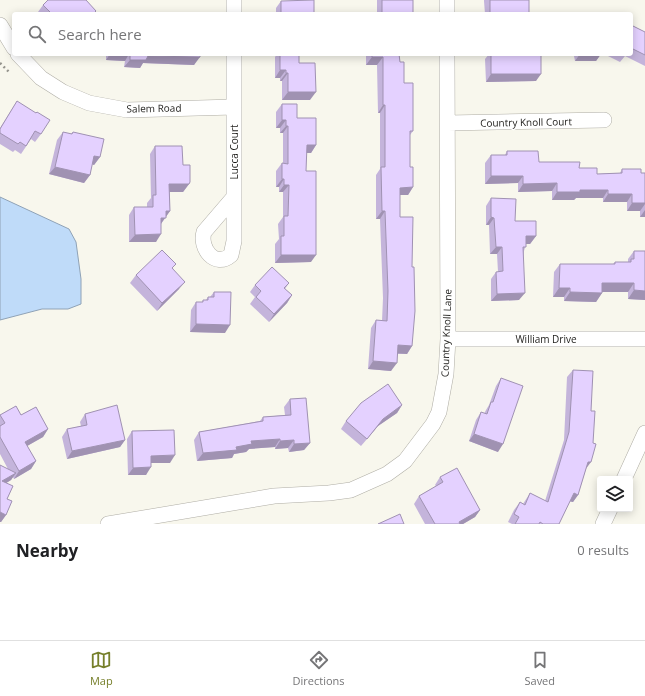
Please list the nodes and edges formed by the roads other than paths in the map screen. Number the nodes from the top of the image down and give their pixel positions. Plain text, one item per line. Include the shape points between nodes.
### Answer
1 (234, 0) edge
2 (447, 0) edge
3 (234, 12) edge
4 (447, 12) edge
5 (0, 25) edge
6 (12, 45) edge
7 (20, 56) edge
8 (234, 56) edge
9 (447, 56) edge
10 (234, 107) junction
11 (604, 120) dead end
12 (448, 123) junction
13 (234, 197) dead end
14 (448, 339) junction
15 (645, 339) edge
16 (645, 344) edge
17 (645, 433) edge
18 (625, 476) edge
19 (609, 512) edge
20 (108, 524) edge
21 (603, 524) edge

1 - 3 street
2 - 4 street
5 - 6 street
7 - 10 street, Salem Road via 41,78 63,92 89,103 128,110
8 - 10 street, Lucca Court
9 - 12 street, Country Knoll Lane
10 - 13 street, Lucca Court
11 - 12 street, Country Knoll Court
12 - 14 street, Country Knoll Lane
14 - 15 street, William Drive
14 - 20 street, Country Knoll Lane via 446,374 439,412 405,461 387,474 351,490 266,497
15 - 16 street
17 - 18 street
19 - 21 street

